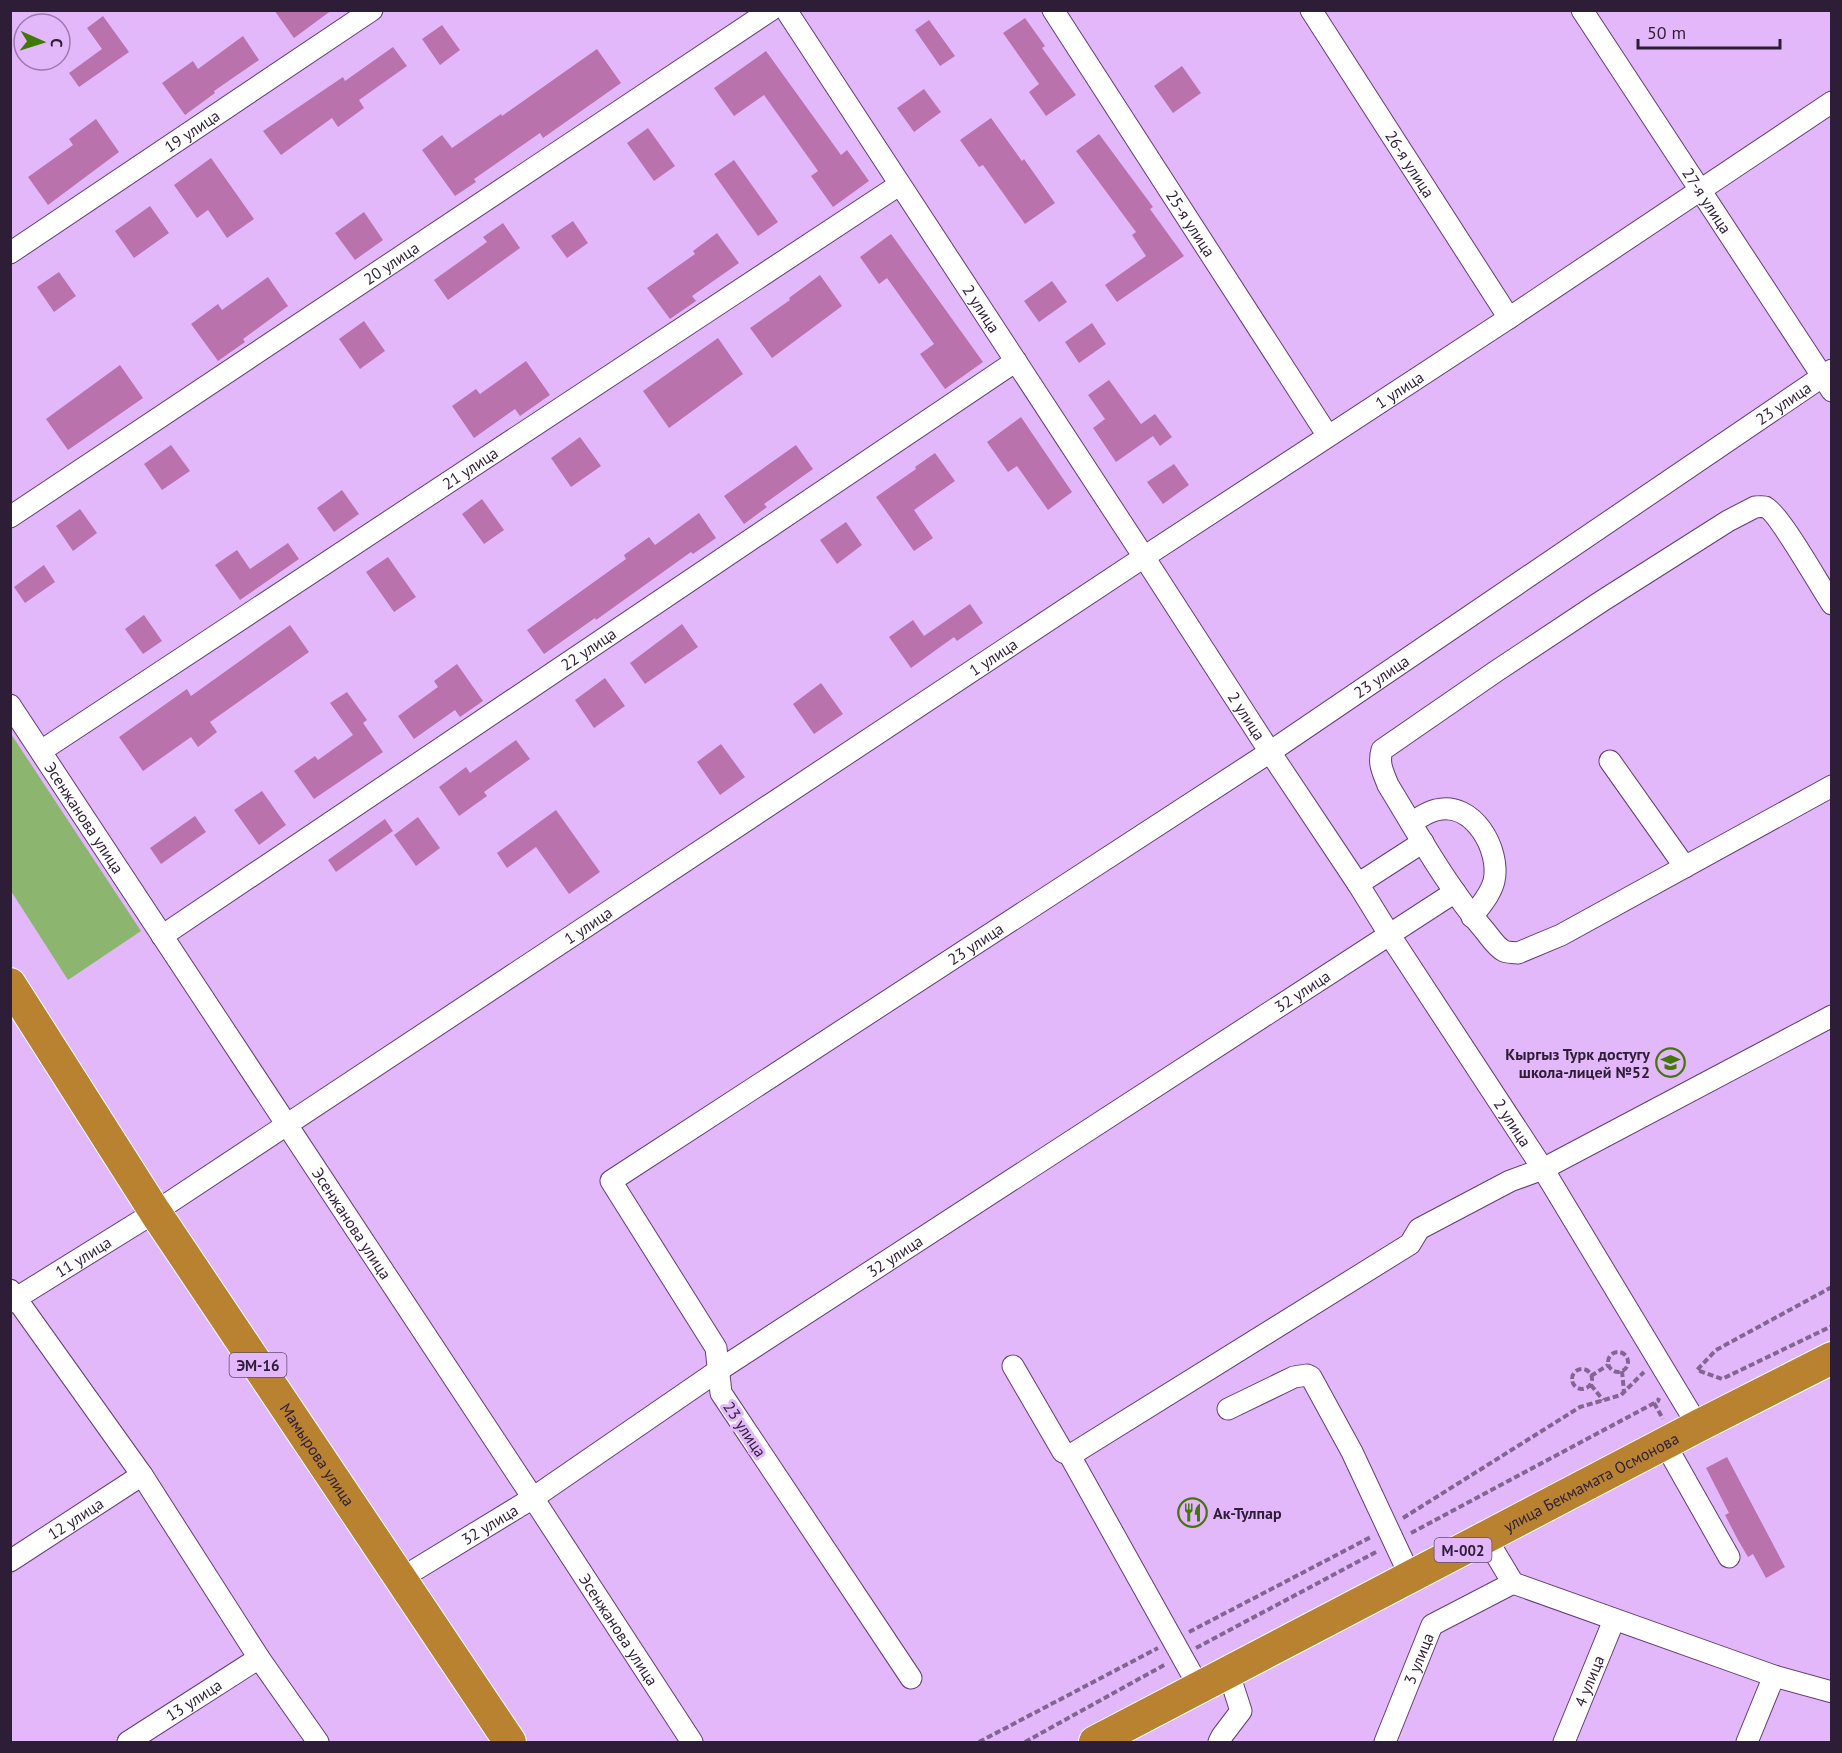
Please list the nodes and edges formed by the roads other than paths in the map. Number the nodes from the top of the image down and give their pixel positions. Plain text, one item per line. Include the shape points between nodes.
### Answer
1 (372, 10) edge
2 (771, 10) edge
3 (786, 10) edge
4 (1053, 10) edge
5 (1311, 10) edge
6 (1582, 10) edge
7 (1832, 102) edge
8 (899, 185) junction
9 (1700, 191) junction
10 (10, 253) edge
11 (1509, 318) junction
12 (1016, 361) junction
13 (1828, 379) edge
14 (1328, 436) junction
15 (10, 517) edge
16 (1144, 556) junction
17 (1831, 601) edge
18 (10, 705) edge
19 (41, 751) junction
20 (1270, 752) junction
21 (1610, 761) dead end
22 (1832, 786) edge
23 (1411, 823) junction
24 (1423, 842) junction
25 (1685, 867) junction
26 (1358, 884) junction
27 (1455, 892) junction
28 (1472, 917) junction
29 (1389, 934) junction
30 (162, 936) junction
31 (10, 984) edge
32 (1832, 1016) edge
33 (287, 1125) junction
34 (1544, 1169) junction
35 (155, 1212) junction
36 (12, 1297) edge
37 (1832, 1358) edge
38 (1013, 1366) dead end
39 (719, 1370) junction
40 (1228, 1409) dead end
41 (1698, 1426) junction
42 (1665, 1433) junction
43 (1069, 1454) junction
44 (142, 1475) junction
45 (533, 1498) junction
46 (1486, 1538) junction
47 (1729, 1557) dead end
48 (10, 1561) edge
49 (1411, 1578) junction
50 (400, 1579) junction
51 (1513, 1583) junction
52 (1614, 1620) junction
53 (259, 1658) junction
54 (1228, 1671) junction
55 (1774, 1676) junction
56 (911, 1678) dead end
57 (1198, 1687) junction
58 (1832, 1692) edge
59 (128, 1743) edge
60 (318, 1743) edge
61 (510, 1743) edge
62 (692, 1743) edge
63 (1095, 1743) edge
64 (1219, 1743) edge
65 (1385, 1743) edge
66 (1564, 1743) edge
67 (1747, 1743) edge

1 - 10 street, 19 улица
2 - 15 street, 20 улица
3 - 8 street, 2 улица
4 - 14 street, 25-я улица
5 - 11 street, 26-я улица
6 - 9 street, 27-я улица
7 - 9 street, 1 улица
8 - 12 street, 2 улица
8 - 19 street, 21 улица
9 - 11 street, 1 улица
9 - 13 street, 27-я улица
11 - 14 street, 1 улица
12 - 16 street, 2 улица
12 - 30 street, 22 улица
13 - 20 street, 23 улица
14 - 16 street, 1 улица
16 - 20 street, 2 улица
16 - 33 street, 1 улица
17 - 23 street via 1772,512 1764,506 1755,507 1728,521 1382,750 1381,769
18 - 19 street, Эсенжанова улица
19 - 30 street, Эсенжанова улица
20 - 26 street, 2 улица
20 - 39 street, 23 улица via 611,1181 716,1348
21 - 25 street
22 - 25 street
23 - 24 street
23 - 28 street via 1437,809 1454,809 1468,816 1485,835 1495,858 1495,873 1491,890
24 - 26 street
24 - 27 street
25 - 28 street via 1561,935 1518,953 1503,950
26 - 29 street, 2 улица
27 - 28 street
27 - 29 street, 32 улица
29 - 34 street, 2 улица
29 - 39 street, 32 улица
30 - 33 street, Эсенжанова улица
31 - 35 highway, Мамырова улица / ЭМ-16
32 - 34 street
33 - 35 street, 1 улица
33 - 45 street, Эсенжанова улица
34 - 41 street, 2 улица
34 - 43 street via 1510,1181 1419,1229 1410,1244
35 - 36 street, 11 улица
35 - 50 highway, Мамырова улица / ЭМ-16
36 - 44 street
37 - 41 highway, улица Бекмамата Осмонова / M-002
38 - 43 street via 1063,1452
39 - 45 street, 32 улица
39 - 56 street, 23 улица via 721,1393
40 - 49 street via 1294,1377 1311,1377 1352,1452
41 - 42 highway, улица Бекмамата Осмонова / M-002
42 - 46 highway, улица Бекмамата Осмонова / M-002
42 - 47 street
43 - 57 street
44 - 48 street, 12 улица
44 - 53 street
45 - 50 street, 32 улица
45 - 62 street, Эсенжанова улица
46 - 49 highway, улица Бекмамата Осмонова / M-002
46 - 51 street
49 - 54 highway, улица Бекмамата Осмонова / M-002
50 - 61 highway, Мамырова улица / ЭМ-16
51 - 52 street
51 - 65 street, 3 улица via 1432,1625
52 - 55 street
52 - 66 street, 4 улица
53 - 59 street, 13 улица
53 - 60 street
54 - 57 highway, улица Бекмамата Осмонова / M-002
54 - 64 street via 1241,1711
55 - 58 street
55 - 67 street
57 - 63 highway, улица Бекмамата Осмонова / M-002

